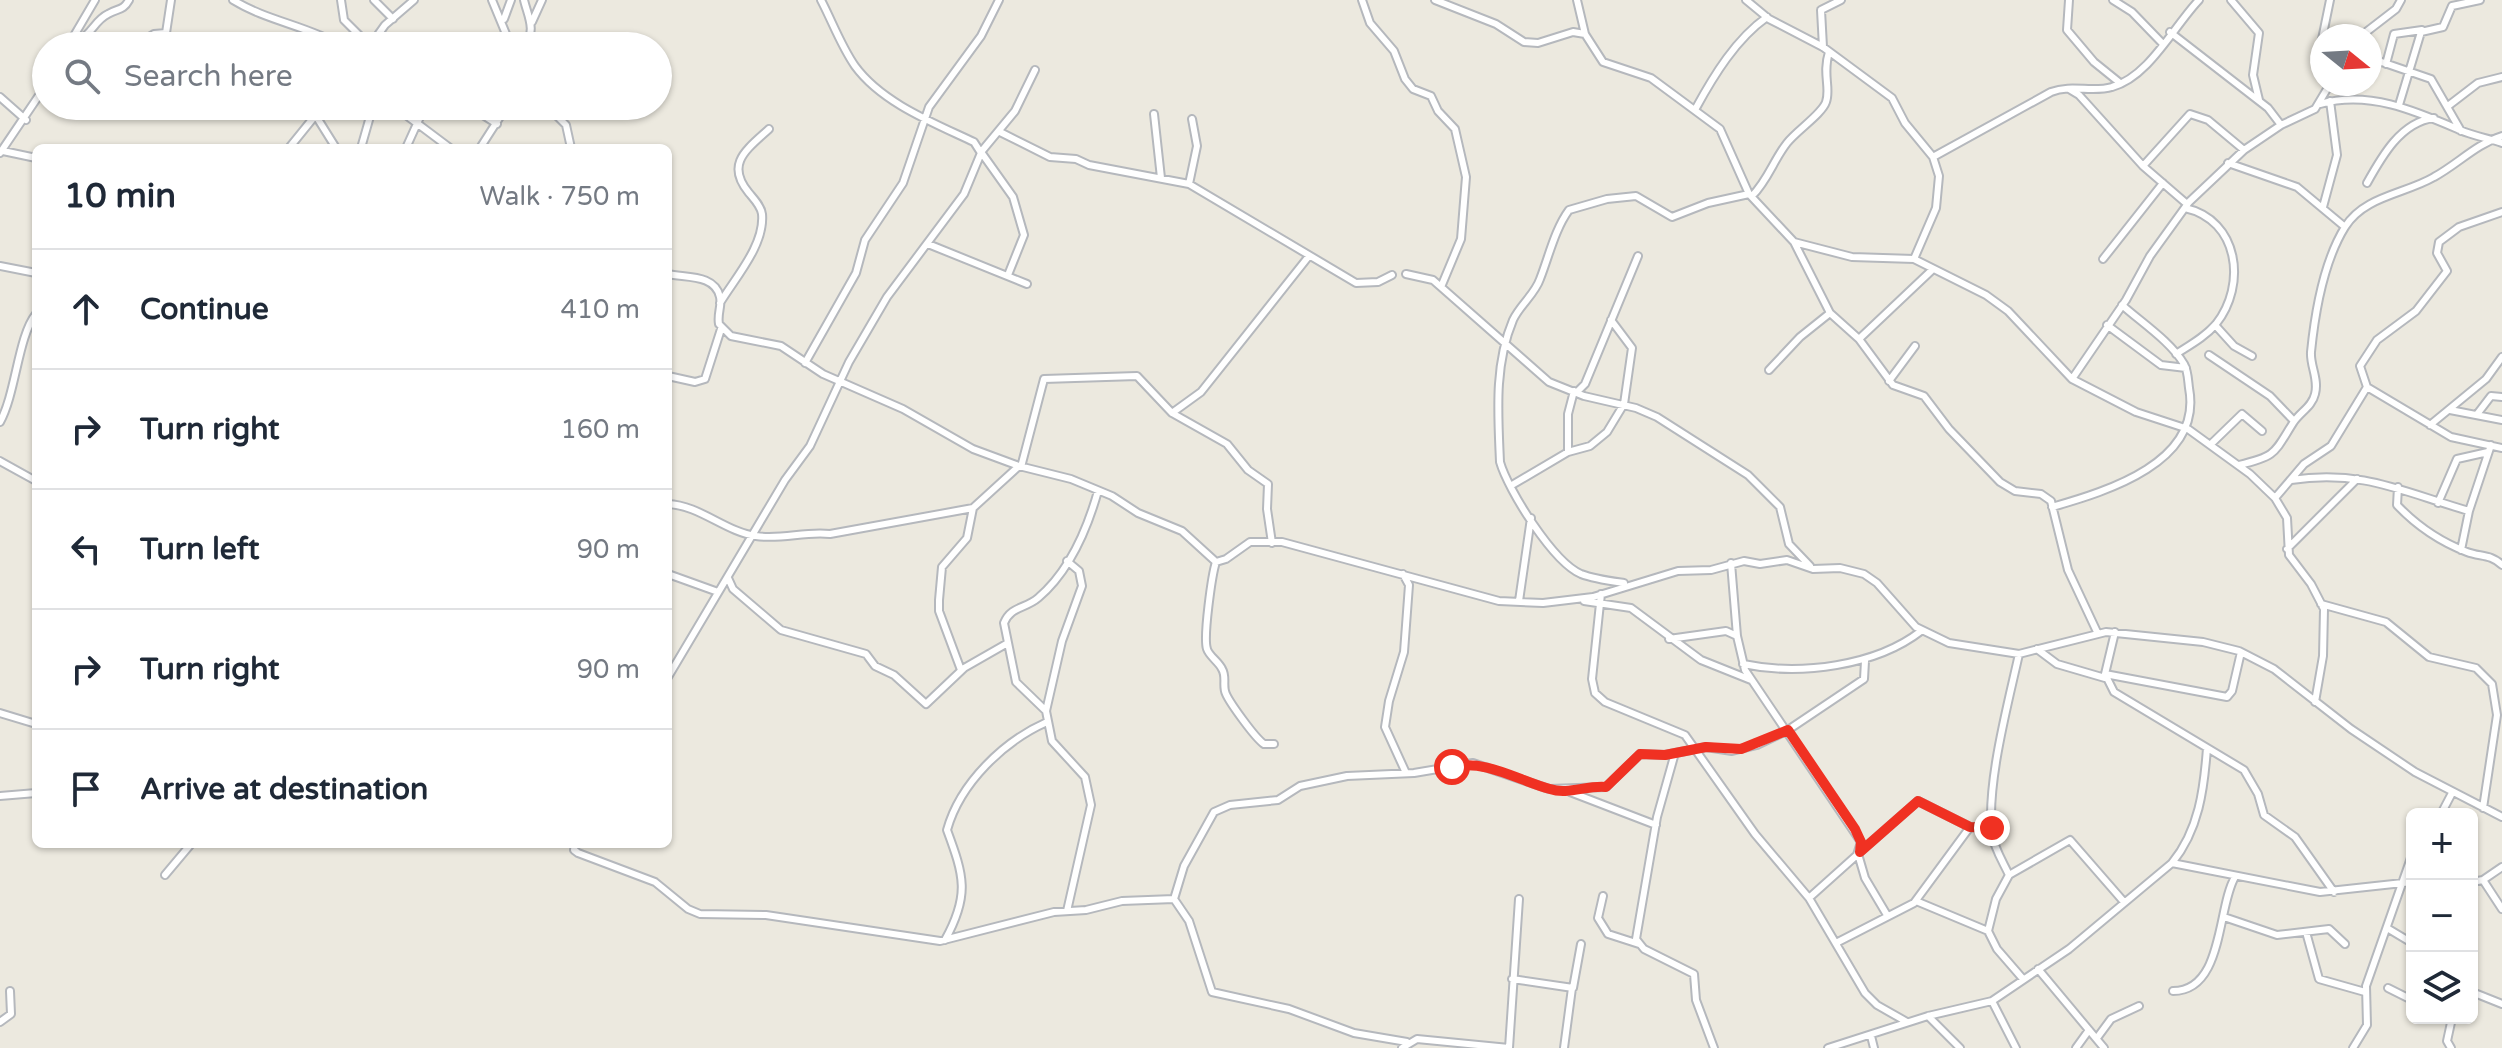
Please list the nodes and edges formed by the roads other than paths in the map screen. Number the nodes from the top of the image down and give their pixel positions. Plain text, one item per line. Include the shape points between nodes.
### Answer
1 (95, 0) edge
2 (129, 0) edge
3 (171, 0) edge
4 (233, 0) edge
5 (341, 0) edge
6 (374, 0) edge
7 (414, 0) edge
8 (492, 0) edge
9 (511, 0) edge
10 (524, 0) edge
11 (542, 0) edge
12 (821, 0) edge
13 (999, 0) edge
14 (1362, 0) edge
15 (1435, 0) edge
16 (1577, 0) edge
17 (1746, 0) edge
18 (1841, 0) edge
19 (2069, 0) edge
20 (2113, 0) edge
21 (2199, 0) edge
22 (2231, 0) edge
23 (2330, 0) edge
24 (2401, 0) edge
25 (2480, 0) edge
26 (1767, 17) junction
27 (393, 19) junction
28 (504, 23) junction
29 (532, 24) junction
30 (2325, 24) edge
31 (2377, 24) edge
32 (2422, 30) junction
33 (78, 32) edge
34 (91, 32) edge
35 (166, 32) edge
36 (317, 32) edge
37 (356, 32) edge
38 (382, 32) edge
39 (507, 32) edge
40 (531, 32) edge
41 (2170, 32) junction
42 (1585, 34) junction
43 (2162, 43) junction
44 (1826, 49) junction
45 (2382, 62) edge
46 (2386, 64) junction
47 (1035, 70) dead end
48 (2410, 72) junction
49 (2502, 77) edge
50 (2120, 83) junction
51 (2066, 87) junction
52 (2324, 96) edge
53 (0, 97) edge
54 (2259, 100) junction
55 (2330, 101) junction
56 (2320, 104) junction
57 (2399, 105) junction
58 (2448, 106) junction
59 (1696, 108) junction
60 (32, 110) edge
61 (1154, 114) dead end
62 (925, 117) junction
63 (2434, 118) junction
64 (1192, 119) dead end
65 (26, 120) junction
66 (313, 120) edge
67 (318, 120) edge
68 (369, 120) edge
69 (411, 120) edge
70 (418, 120) edge
71 (491, 120) edge
72 (499, 120) edge
73 (561, 120) edge
74 (416, 124) junction
75 (497, 124) junction
76 (2281, 125) junction
77 (769, 129) dead end
78 (2461, 131) junction
79 (1000, 132) junction
80 (2502, 136) edge
81 (2490, 139) junction
82 (2502, 143) edge
83 (292, 144) edge
84 (334, 144) edge
85 (362, 144) edge
86 (408, 144) edge
87 (444, 144) edge
88 (483, 144) edge
89 (570, 144) edge
90 (2244, 150) junction
91 (2, 152) edge
92 (981, 152) junction
93 (32, 157) edge
94 (1933, 157) junction
95 (2228, 163) junction
96 (2143, 166) junction
97 (1161, 178) junction
98 (2163, 183) junction
99 (2367, 183) dead end
100 (1189, 184) junction
101 (1750, 195) junction
102 (2186, 206) junction
103 (2323, 207) junction
104 (2502, 212) edge
105 (2345, 227) junction
106 (1794, 242) junction
107 (928, 244) junction
108 (1309, 256) junction
109 (1638, 256) dead end
110 (1914, 259) junction
111 (2103, 259) dead end
112 (0, 266) edge
113 (1932, 270) junction
114 (32, 272) edge
115 (1406, 274) dead end
116 (672, 275) edge
117 (1008, 275) junction
118 (1392, 275) dead end
119 (1027, 284) dead end
120 (1441, 287) junction
121 (720, 303) junction
122 (2122, 305) junction
123 (1830, 313) junction
124 (32, 320) edge
125 (1611, 320) junction
126 (2107, 325) junction
127 (2215, 325) junction
128 (721, 329) junction
129 (1859, 339) junction
130 (1504, 345) junction
131 (1915, 346) dead end
132 (2176, 354) junction
133 (2209, 355) dead end
134 (2252, 356) dead end
135 (2502, 357) edge
136 (805, 363) junction
137 (2186, 368) junction
138 (1769, 370) dead end
139 (672, 377) edge
140 (2072, 379) junction
141 (1889, 381) junction
142 (841, 382) junction
143 (2367, 387) junction
144 (1575, 391) junction
145 (2502, 397) edge
146 (1624, 404) junction
147 (2450, 410) junction
148 (1172, 413) junction
149 (2478, 413) junction
150 (2502, 420) edge
151 (2294, 421) junction
152 (0, 422) edge
153 (2430, 425) junction
154 (2188, 429) junction
155 (2262, 431) dead end
156 (2210, 445) junction
157 (2502, 448) edge
158 (2490, 449) junction
159 (1568, 452) junction
160 (0, 461) edge
161 (2239, 465) junction
162 (1020, 466) junction
163 (32, 479) edge
164 (2357, 479) junction
165 (2291, 480) junction
166 (1512, 485) junction
167 (2398, 487) junction
168 (1098, 491) junction
169 (2275, 498) junction
170 (2438, 503) junction
171 (672, 505) edge
172 (2052, 507) junction
173 (973, 508) junction
174 (2469, 511) junction
175 (1531, 518) junction
176 (752, 536) junction
177 (1272, 543) junction
178 (2287, 549) junction
179 (2461, 550) junction
180 (1067, 561) junction
181 (1216, 562) junction
182 (1731, 563) junction
183 (2502, 565) edge
184 (1813, 569) junction
185 (1403, 574) junction
186 (672, 575) edge
187 (728, 578) junction
188 (1628, 584) junction
189 (718, 592) junction
190 (1601, 594) junction
191 (1519, 601) junction
192 (1576, 601) junction
193 (1600, 602) junction
194 (2321, 604) junction
195 (1921, 631) junction
196 (2115, 632) junction
197 (2098, 634) junction
198 (1737, 636) junction
199 (1669, 639) junction
200 (1006, 644) junction
201 (2037, 649) junction
202 (2241, 652) junction
203 (2019, 654) junction
204 (1865, 661) junction
205 (1743, 664) junction
206 (672, 670) edge
207 (961, 670) junction
208 (2105, 676) junction
209 (1751, 680) junction
210 (2315, 702) junction
211 (1, 710) edge
212 (1046, 711) junction
213 (32, 722) edge
214 (1047, 722) junction
215 (1788, 730) junction
216 (2498, 731) edge
217 (1274, 744) dead end
218 (2207, 748) junction
219 (1695, 749) junction
220 (1675, 753) junction
221 (1406, 773) junction
222 (1568, 791) junction
223 (32, 793) edge
224 (2452, 793) junction
225 (0, 796) edge
226 (2444, 808) edge
227 (2483, 808) junction
228 (2502, 817) edge
229 (1656, 825) junction
230 (1970, 827) junction
231 (1992, 828) junction
232 (188, 848) edge
233 (574, 848) edge
234 (1859, 853) junction
235 (2172, 863) junction
236 (2502, 867) edge
237 (2406, 868) edge
238 (165, 875) dead end
239 (2009, 875) junction
240 (2235, 877) junction
241 (2483, 880) junction
242 (2478, 881) edge
243 (2400, 882) junction
244 (2406, 882) edge
245 (2334, 892) junction
246 (1603, 896) dead end
247 (1809, 898) junction
248 (1174, 899) junction
249 (1519, 899) dead end
250 (1916, 901) junction
251 (2124, 902) junction
252 (2502, 909) edge
253 (1067, 911) junction
254 (1887, 915) junction
255 (2224, 917) junction
256 (2387, 928) junction
257 (1988, 931) junction
258 (2306, 932) junction
259 (2406, 939) edge
260 (944, 940) junction
261 (1836, 943) junction
262 (1581, 944) dead end
263 (1639, 944) junction
264 (2345, 944) dead end
265 (2038, 969) junction
266 (1512, 979) junction
267 (2023, 979) junction
268 (1572, 988) junction
269 (2388, 988) dead end
270 (10, 991) dead end
271 (2173, 991) dead end
272 (2365, 992) junction
273 (2478, 994) edge
274 (2406, 997) edge
275 (1992, 1001) junction
276 (2502, 1004) edge
277 (2139, 1006) dead end
278 (1928, 1016) junction
279 (0, 1022) edge
280 (1907, 1022) junction
281 (2451, 1024) edge
282 (2089, 1030) junction
283 (1871, 1036) junction
284 (2097, 1038) junction
285 (1404, 1045) edge
286 (2103, 1047) edge
287 (1564, 1048) edge
288 (1714, 1048) edge
289 (1828, 1048) edge
290 (1874, 1048) edge
291 (1960, 1048) edge
292 (2016, 1048) edge
293 (2076, 1048) edge
294 (2114, 1048) edge
295 (2353, 1048) edge
296 (2451, 1048) edge

1 - 33 street
2 - 34 street via 124,9 105,15
3 - 35 street
4 - 36 street
5 - 37 street via 344,20
6 - 27 street
7 - 27 street
8 - 28 street
9 - 28 street
10 - 29 street
11 - 29 street
12 - 62 street via 858,70 886,95
13 - 62 street via 981,36
14 - 120 street via 1405,79 1431,96 1457,133 1466,177 1462,236
15 - 42 street via 1496,24 1524,42
16 - 42 street
17 - 26 street
18 - 44 street via 1821,10
19 - 50 street via 2067,30
20 - 43 street
21 - 41 street
22 - 54 street via 2259,33 2253,75
23 - 30 street
24 - 31 street
25 - 32 street via 2452,6 2445,25
26 - 44 street
26 - 59 street via 1721,65
27 - 38 street
28 - 39 street
29 - 40 street
32 - 46 street via 2394,34
32 - 48 street
41 - 43 street
41 - 54 street
42 - 59 street via 1603,62 1642,73
43 - 50 street
44 - 94 street via 1892,98
44 - 101 street via 1825,105 1788,141 1768,179
45 - 46 street
46 - 48 street
47 - 79 street
48 - 57 street
48 - 58 street via 2436,83
49 - 58 street via 2471,86
50 - 51 street
51 - 94 street
51 - 96 street
52 - 56 street
53 - 65 street
54 - 76 street
55 - 56 street
55 - 57 street
55 - 103 street via 2337,155
56 - 76 street
57 - 63 street
58 - 78 street
59 - 101 street via 1725,136
60 - 65 street
61 - 97 street
62 - 92 street via 974,142
62 - 136 street via 903,183 865,240 856,273
63 - 78 street
63 - 99 street via 2411,125 2391,144
64 - 100 street via 1197,146
65 - 91 street
66 - 83 street
67 - 84 street
68 - 85 street
69 - 74 street
70 - 74 street
71 - 75 street
72 - 75 street
73 - 89 street
74 - 86 street
74 - 87 street
75 - 88 street
76 - 90 street
77 - 121 street via 744,153 737,169 738,181 761,208 762,217 751,252
78 - 81 street
79 - 92 street
79 - 97 street via 1050,157
80 - 81 street
81 - 82 street
81 - 105 street via 2429,180 2375,201
90 - 95 street
90 - 96 street via 2208,120 2190,114
91 - 93 street
92 - 107 street via 964,194
92 - 117 street via 1013,197 1024,235
94 - 110 street via 1939,176 1934,219
95 - 102 street
95 - 103 street via 2297,187
96 - 98 street
97 - 100 street
98 - 102 street
98 - 111 street
100 - 108 street
101 - 106 street
101 - 130 street via 1672,217 1636,196 1569,210 1538,284 1519,308
102 - 122 street
102 - 127 street via 2213,223 2235,256 2234,278
103 - 105 street
104 - 143 street via 2459,227 2439,242 2437,253 2447,271 2416,311 2369,350 2360,366
105 - 151 street via 2319,304 2311,355 2314,397
106 - 110 street via 1852,257
106 - 123 street
107 - 117 street
107 - 142 street via 887,297
108 - 118 street via 1361,284
108 - 148 street via 1201,392
109 - 125 street
110 - 113 street
112 - 114 street
113 - 129 street
113 - 140 street via 2001,305
115 - 120 street
116 - 121 street via 707,281
117 - 119 street
120 - 130 street
121 - 128 street
122 - 126 street
122 - 132 street
123 - 129 street
123 - 138 street
124 - 152 street
125 - 144 street via 1585,384
125 - 146 street via 1632,348
126 - 137 street via 2161,365
126 - 140 street
127 - 132 street
127 - 134 street
128 - 136 street via 746,341 781,346
128 - 139 street via 705,379
129 - 141 street
130 - 144 street via 1549,382
130 - 166 street via 1498,375 1500,462
131 - 141 street
132 - 137 street
133 - 151 street via 2270,396
135 - 147 street
136 - 142 street
137 - 154 street via 2192,407
140 - 154 street via 2136,412
141 - 172 street via 1924,396 2000,482 2015,491 2041,494
142 - 162 street via 973,449
142 - 176 street via 810,446
143 - 153 street
143 - 165 street via 2331,446 2308,460
144 - 146 street
144 - 159 street via 1568,414
145 - 149 street via 2493,395
146 - 159 street via 1603,436
146 - 184 street via 1678,428 1748,475 1776,501 1789,544
147 - 149 street
147 - 153 street
148 - 162 street via 1137,376 1047,378
148 - 177 street via 1227,444 1268,484
149 - 150 street
151 - 161 street via 2278,449
153 - 158 street
154 - 156 street
154 - 172 street via 2175,446 2136,475 2106,491
155 - 156 street via 2242,414
156 - 161 street
157 - 158 street
158 - 170 street via 2457,459
158 - 174 street
159 - 166 street
160 - 163 street
161 - 169 street
162 - 168 street
162 - 173 street
164 - 165 street
164 - 167 street
164 - 178 street
165 - 169 street
166 - 175 street
167 - 170 street
167 - 179 street via 2397,505 2411,520
168 - 180 street via 1087,530
168 - 181 street via 1177,528
169 - 178 street via 2287,518
170 - 174 street
171 - 176 street
172 - 197 street via 2068,570
173 - 176 street via 830,534
173 - 207 street via 967,538 942,567 939,600
174 - 179 street
175 - 188 street via 1547,545 1573,569
175 - 191 street
176 - 187 street
177 - 181 street via 1250,542
177 - 185 street
178 - 194 street
179 - 183 street
180 - 200 street via 1038,598 1009,614
180 - 212 street via 1079,571 1082,586
181 - 217 street via 1209,585 1207,650 1224,672 1226,693 1251,732 1264,744
182 - 184 street via 1787,560
182 - 188 street
182 - 198 street
184 - 195 street via 1864,574
185 - 191 street via 1499,601
185 - 221 street via 1409,585 1404,652 1385,727
186 - 189 street
187 - 189 street
187 - 207 street via 733,589 781,630 871,656 875,666 894,675 926,704
188 - 190 street
189 - 206 street
190 - 192 street
190 - 193 street
191 - 192 street
192 - 193 street
193 - 199 street via 1631,608
193 - 219 street via 1595,693 1617,707 1680,730
194 - 210 street via 2323,656
194 - 216 street via 2386,622 2429,657 2486,675 2497,700
195 - 203 street via 1949,643
195 - 204 street via 1889,653
196 - 197 street
196 - 202 street
196 - 208 street
197 - 201 street
198 - 199 street via 1726,631
198 - 205 street
199 - 209 street via 1701,660
200 - 207 street
200 - 212 street via 1016,682
201 - 203 street
201 - 208 street via 2057,664
202 - 208 street via 2227,697
202 - 210 street via 2274,669
203 - 231 street via 1997,766
204 - 205 street via 1796,667
204 - 215 street via 1864,679
205 - 209 street
208 - 218 street via 2125,701
209 - 215 street
210 - 224 street
211 - 213 street
212 - 214 street
214 - 253 street via 1055,746 1082,772 1091,797
214 - 260 street via 1017,737 982,771 950,820 947,830 964,892
215 - 219 street via 1741,749
215 - 234 street via 1855,829
216 - 227 street
218 - 235 street via 2196,815 2184,848
218 - 245 street via 2244,770 2264,815 2295,837
219 - 220 street
219 - 247 street
220 - 222 street via 1640,754 1606,787
220 - 229 street
221 - 222 street via 1473,763
221 - 248 street via 1334,778 1299,786 1278,800 1217,810 1184,866
222 - 229 street
223 - 225 street
224 - 226 street
224 - 227 street
227 - 228 street
229 - 263 street via 1636,931
230 - 231 street
230 - 234 street via 1918,801
230 - 250 street
231 - 239 street
232 - 238 street
233 - 260 street via 655,882 700,914 766,915
234 - 247 street
234 - 254 street via 1865,878
235 - 240 street
235 - 251 street
236 - 241 street
237 - 243 street
239 - 251 street via 2070,840
239 - 257 street
240 - 245 street
240 - 255 street via 2225,896
241 - 242 street
241 - 252 street
243 - 244 street
243 - 245 street
243 - 256 street
246 - 263 street via 1598,918 1608,934
247 - 261 street
248 - 253 street
248 - 285 street via 1189,921 1214,994 1289,1009
249 - 266 street
250 - 254 street
250 - 257 street
251 - 265 street
253 - 260 street via 1011,920
254 - 261 street
255 - 258 street via 2277,935
255 - 271 street via 2209,967 2190,986
256 - 259 street
256 - 272 street
257 - 267 street
258 - 264 street via 2329,929
258 - 272 street via 2319,979
261 - 280 street via 1865,993
262 - 268 street
263 - 288 street via 1694,974 1696,1000
265 - 267 street
265 - 282 street
266 - 268 street
266 - 285 street via 1509,1048 1417,1039
267 - 275 street
268 - 287 street
269 - 274 street
270 - 279 street via 11,1014
272 - 295 street via 2368,1020
273 - 276 street
275 - 278 street
275 - 292 street
277 - 284 street via 2118,1014
278 - 280 street
278 - 291 street
280 - 283 street
281 - 296 street via 2447,1041
282 - 284 street
282 - 293 street
283 - 289 street
283 - 290 street
284 - 286 street
286 - 294 street

